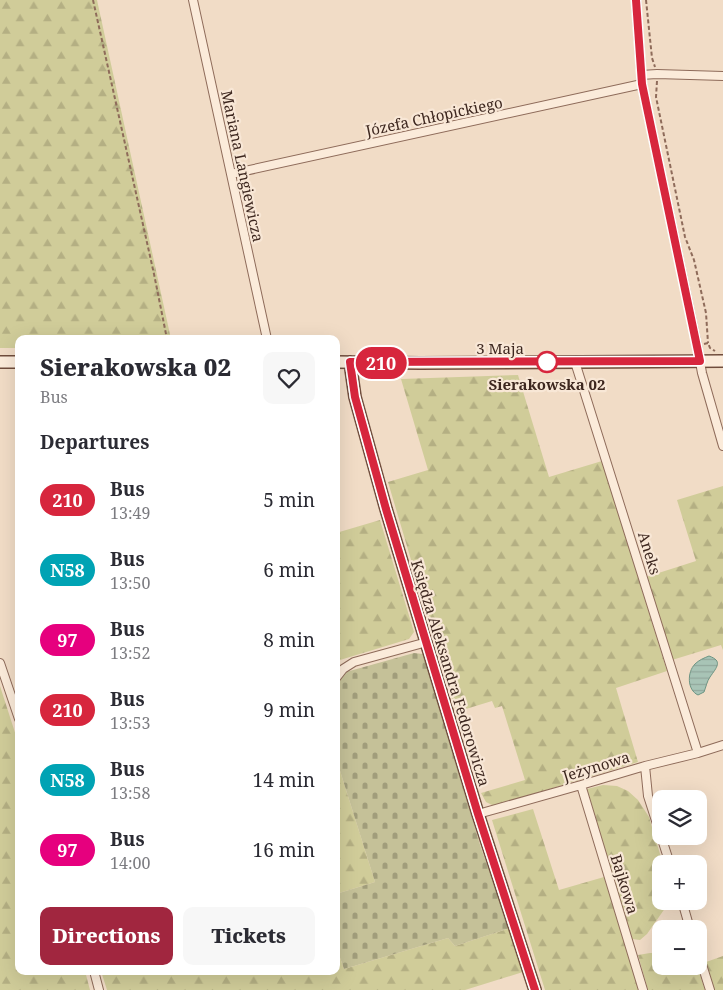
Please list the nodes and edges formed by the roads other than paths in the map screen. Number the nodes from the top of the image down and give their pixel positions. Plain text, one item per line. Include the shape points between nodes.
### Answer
1 (193, 0) edge
2 (636, 0) edge
3 (641, 75) junction
4 (723, 76) edge
5 (642, 84) junction
6 (231, 174) junction
7 (266, 335) edge
8 (720, 357) edge
9 (700, 361) junction
10 (0, 362) edge
11 (15, 362) edge
12 (340, 362) edge
13 (350, 362) junction
14 (575, 362) junction
15 (723, 446) edge
16 (427, 642) junction
17 (0, 663) edge
18 (340, 673) edge
19 (15, 707) edge
20 (723, 745) edge
21 (698, 753) junction
22 (645, 766) junction
23 (581, 785) junction
24 (478, 814) junction
25 (667, 855) edge
26 (95, 975) edge
27 (705, 975) edge
28 (99, 990) edge
29 (535, 990) edge
30 (643, 990) edge
31 (710, 990) edge

1 - 6 street, Mariana Langiewicza
2 - 3 street
3 - 4 street
3 - 5 street
5 - 6 street, Józefa Chłopickiego
5 - 9 street
6 - 7 street, Mariana Langiewicza
8 - 9 street, 3 Maja
9 - 14 street, 3 Maja
9 - 15 street
10 - 11 street
12 - 13 street, 3 Maja
13 - 14 street, 3 Maja
13 - 16 street, Księdza Aleksandra Fedorowicza via 355,397
14 - 21 street, Aneks
16 - 18 street via 354,662
16 - 24 street, Księdza Aleksandra Fedorowicza
17 - 19 street
20 - 21 street, Jeżynowa
21 - 22 street, Jeżynowa
22 - 23 street, Jeżynowa
22 - 25 street via 648,796
23 - 24 street, Jeżynowa
23 - 30 street, Bajkowa
24 - 29 street, Księdza Aleksandra Fedorowicza
26 - 28 street
27 - 31 street

